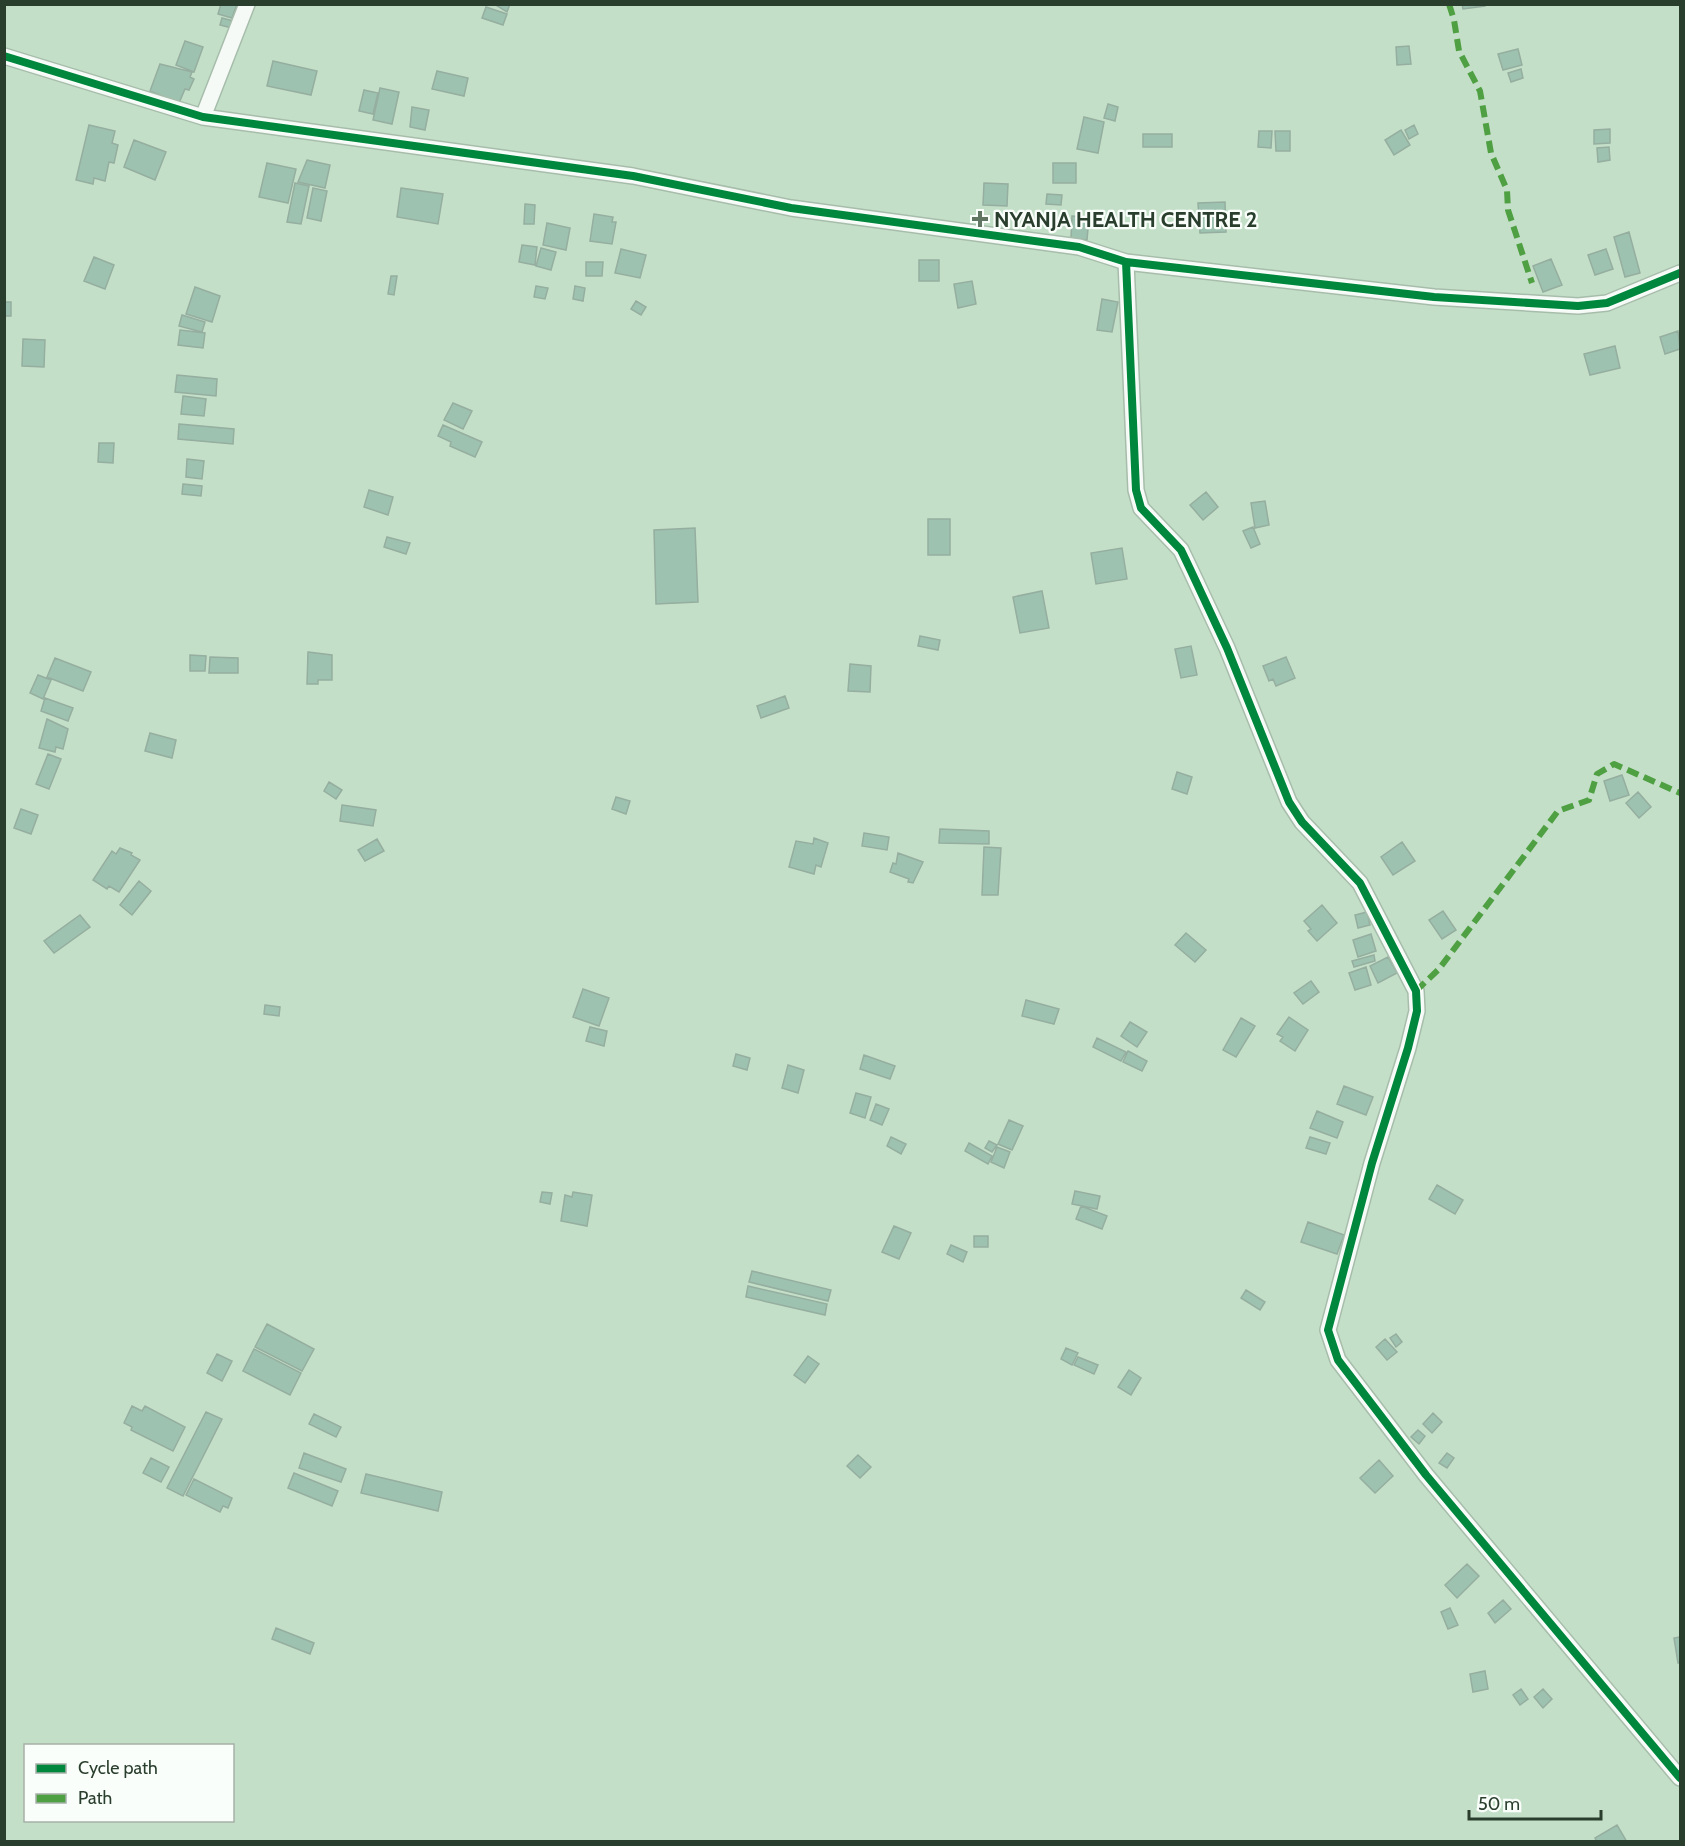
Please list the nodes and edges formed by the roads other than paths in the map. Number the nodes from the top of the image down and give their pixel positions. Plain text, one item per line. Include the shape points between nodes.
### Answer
1 (247, 4) edge
2 (4, 56) edge
3 (203, 117) junction
4 (1126, 262) junction
5 (1680, 273) edge
6 (1680, 1778) edge

1 - 3 street
2 - 3 street
3 - 4 street via 633,176 791,208 1079,247
4 - 5 street via 1434,297 1578,306 1607,303
4 - 6 street via 1133,456 1141,508 1181,550 1227,648 1289,802 1302,822 1360,883 1416,991 1417,1011 1408,1048 1372,1163 1328,1330 1332,1344 1338,1360 1426,1475

